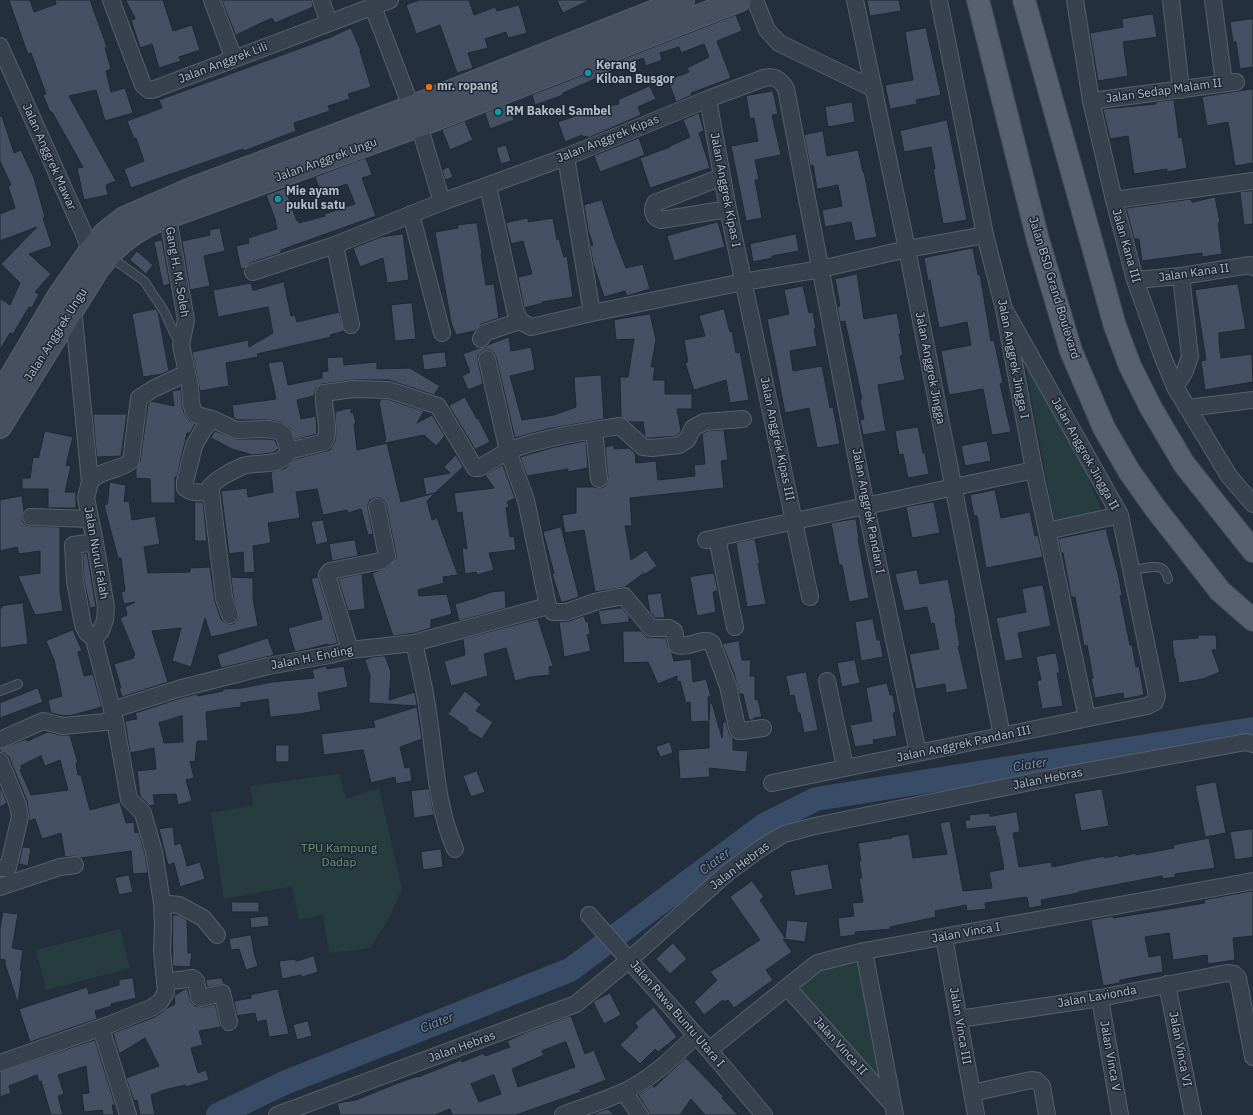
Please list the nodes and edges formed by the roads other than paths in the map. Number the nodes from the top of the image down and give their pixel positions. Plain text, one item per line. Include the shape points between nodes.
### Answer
1 (111, 0) edge
2 (212, 0) edge
3 (321, 0) edge
4 (390, 0) edge
5 (684, 0) edge
6 (740, 0) edge
7 (755, 0) edge
8 (855, 0) edge
9 (939, 0) edge
10 (978, 0) edge
11 (1024, 0) edge
12 (1075, 0) edge
13 (1171, 0) edge
14 (1213, 0) edge
15 (373, 7) junction
16 (329, 23) junction
17 (1, 52) edge
18 (234, 59) junction
19 (874, 89) junction
20 (1181, 90) junction
21 (708, 99) junction
22 (1091, 101) junction
23 (415, 116) junction
24 (566, 157) junction
25 (722, 177) junction
26 (1253, 181) edge
27 (488, 186) junction
28 (1114, 200) junction
29 (442, 202) junction
30 (728, 209) junction
31 (412, 214) junction
32 (168, 218) junction
33 (985, 235) junction
34 (335, 245) junction
35 (907, 249) junction
36 (99, 258) junction
37 (1253, 267) edge
38 (820, 269) junction
39 (253, 272) dead end
40 (1181, 276) junction
41 (1135, 280) junction
42 (744, 282) junction
43 (73, 307) junction
44 (1004, 310) junction
45 (592, 313) junction
46 (518, 315) junction
47 (351, 325) dead end
48 (442, 333) dead end
49 (481, 339) dead end
50 (181, 345) junction
51 (487, 359) dead end
52 (187, 373) junction
53 (1175, 387) junction
54 (0, 395) edge
55 (1253, 400) edge
56 (1187, 408) junction
57 (743, 418) dead end
58 (212, 419) junction
59 (0, 427) edge
60 (594, 430) junction
61 (289, 451) junction
62 (508, 452) junction
63 (1034, 470) junction
64 (599, 480) dead end
65 (90, 482) junction
66 (953, 487) junction
67 (211, 491) junction
68 (1250, 496) edge
69 (377, 507) dead end
70 (866, 507) junction
71 (1120, 515) junction
72 (31, 517) dead end
73 (90, 519) junction
74 (795, 522) junction
75 (1047, 531) junction
76 (95, 542) junction
77 (1253, 552) edge
78 (1131, 571) junction
79 (1168, 579) dead end
80 (810, 597) dead end
81 (548, 606) junction
82 (230, 615) dead end
83 (1253, 620) edge
84 (735, 627) dead end
85 (94, 639) junction
86 (414, 643) junction
87 (350, 650) junction
88 (828, 682) dead end
89 (18, 684) dead end
90 (0, 691) edge
91 (1155, 702) joint
92 (113, 716) junction
93 (1087, 718) junction
94 (763, 728) dead end
95 (1002, 736) junction
96 (0, 740) edge
97 (1253, 744) edge
98 (918, 753) junction
99 (845, 768) junction
100 (2, 770) edge
101 (772, 783) dead end
102 (455, 849) dead end
103 (75, 865) dead end
104 (4, 868) edge
105 (1253, 881) edge
106 (0, 888) edge
107 (162, 902) junction
108 (589, 914) dead end
109 (217, 935) dead end
110 (944, 937) junction
111 (864, 951) junction
112 (629, 960) junction
113 (165, 982) junction
114 (1167, 984) junction
115 (787, 987) junction
116 (1100, 998) junction
117 (959, 1019) junction
118 (229, 1022) dead end
119 (101, 1028) junction
120 (696, 1035) junction
121 (709, 1050) junction
122 (1253, 1057) edge
123 (0, 1063) edge
124 (624, 1092) junction
125 (972, 1093) junction
126 (894, 1110) edge
127 (285, 1114) edge
128 (128, 1115) edge
129 (563, 1115) edge
130 (640, 1115) edge
131 (764, 1115) edge
132 (976, 1115) edge
133 (1048, 1115) edge
134 (1120, 1115) edge
135 (1192, 1115) edge

1 - 18 street, Jalan Anggrek Lili via 143,85 149,90
2 - 18 street
3 - 16 street
4 - 15 street, Jalan Anggrek Lili
5 - 23 street, Jalan Anggrek Ungu
6 - 23 street, Jalan Anggrek Ungu
7 - 19 street via 767,30 779,43
8 - 19 street, Jalan Anggrek Jingga
9 - 33 street, Jalan Anggrek Jingga I
10 - 83 main road, Jalan BSD Grand Boulevard via 1038,240 1071,351 1104,428 1155,508 1220,591
11 - 77 main road via 1115,326 1130,366 1184,464
12 - 22 street, Jalan Kana III
13 - 20 street
14 - 20 street, Jalan Sedap Malam II via 1230,83
15 - 16 street, Jalan Anggrek Lili
15 - 23 street
16 - 18 street, Jalan Anggrek Lili
17 - 36 street, Jalan Anggrek Mawar
19 - 35 street, Jalan Anggrek Jingga
20 - 22 street, Jalan Sedap Malam II
21 - 24 street, Jalan Anggrek Kipas
21 - 25 street, Jalan Anggrek Kipas I
21 - 38 street, Jalan Anggrek Kipas via 771,76 783,83
22 - 28 street, Jalan Kana III
23 - 29 street
23 - 32 street, Jalan Anggrek Ungu
23 - 36 street, Jalan Anggrek Ungu via 190,189 124,218 105,233
24 - 27 street, Jalan Anggrek Kipas
24 - 45 street
25 - 30 street, Jalan Anggrek Kipas I
25 - 30 street via 655,203 653,213 661,220
26 - 28 street
27 - 29 street, Jalan Anggrek Kipas
27 - 46 street
28 - 41 street, Jalan Kana III
29 - 31 street, Jalan Anggrek Kipas
30 - 42 street, Jalan Anggrek Kipas I
31 - 34 street, Jalan Anggrek Kipas
31 - 48 street
32 - 36 street, Jalan Anggrek Ungu via 136,232
32 - 50 street, Gang H. M. Soleh via 186,320
33 - 35 street
33 - 44 street, Jalan Anggrek Jingga I
34 - 39 street, Jalan Anggrek Kipas
34 - 47 street
35 - 38 street
35 - 66 street, Jalan Anggrek Jingga
36 - 43 street, Jalan Anggrek Ungu
36 - 50 lane via 144,281 164,311
36 - 54 street, Jalan Anggrek Ungu via 58,297
37 - 40 street, Jalan Kana II via 1250,265
38 - 42 street
38 - 70 street, Jalan Anggrek Pandan I
40 - 41 street, Jalan Kana II
40 - 53 street via 1190,356 1184,373
41 - 53 street, Jalan Kana III
42 - 45 street
42 - 74 street, Jalan Anggrek Kipas III
43 - 59 street, Jalan Anggrek Ungu
43 - 65 street, Jalan Nurul Falah
44 - 63 street, Jalan Anggrek Jingga I
44 - 71 street, Jalan Anggrek Jingga II
45 - 46 street via 531,328
46 - 49 street via 484,333
50 - 52 street, Gang H. M. Soleh
51 - 62 street
52 - 58 street, Gang H. M. Soleh via 193,410 198,415
52 - 65 street via 139,398 131,461 121,467 102,472
53 - 56 street, Jalan Kana III
55 - 56 street
56 - 68 street, Jalan Kana III via 1229,476
57 - 60 street via 704,422 693,428 687,440 679,445 652,448 643,446 620,426
58 - 61 street via 236,430 279,430 284,435
58 - 67 street via 194,446 185,482 185,488 189,491 200,494
60 - 62 street via 523,446
60 - 64 street
61 - 62 street via 324,442 327,427 324,393 353,389 389,390 438,406 476,468
61 - 67 street via 287,456 280,460 245,466 226,475 209,488
62 - 81 street via 526,500
63 - 66 street
63 - 75 street, Jalan Anggrek Jingga I
65 - 73 street, Jalan Nurul Falah via 86,498
66 - 70 street
66 - 95 street, Jalan Anggrek Jingga
67 - 82 street via 224,598
69 - 87 street via 387,556 381,561 330,571 327,575
70 - 74 street
70 - 98 street, Jalan Anggrek Pandan I
71 - 75 street
71 - 78 street, Jalan Anggrek Jingga II
72 - 73 street
73 - 76 street, Jalan Nurul Falah
74 - 80 street, Jalan Anggrek Kipas III
74 - 84 street via 711,539
75 - 93 street, Jalan Anggrek Jingga I
76 - 85 street, Jalan Nurul Falah via 106,620 101,632
76 - 85 street via 73,545 75,581 82,625
78 - 79 lane via 1149,567 1161,568
78 - 91 street, Jalan Anggrek Jingga II via 1157,696
81 - 86 street, Jalan H. Ending
81 - 94 street via 553,612 566,612 598,601 624,596 651,628 669,628 674,631 677,645 681,647 710,641 728,686 737,728 739,731
85 - 92 street
86 - 87 street, Jalan H. Ending
86 - 102 street via 427,706 435,776 447,831
87 - 92 street, Jalan H. Ending via 268,666 178,689
88 - 99 street
89 - 90 lane
91 - 93 street, Jalan Anggrek Pandan III via 1147,706
92 - 96 street, Jalan H. Ending via 63,726 43,721
92 - 107 street via 128,798 143,813 154,852
93 - 95 street, Jalan Anggrek Pandan III
95 - 98 street, Jalan Anggrek Pandan III
97 - 112 street, Jalan Hebras via 1246,742 1065,775 784,834 727,873
98 - 99 street, Jalan Anggrek Pandan III
99 - 101 street, Jalan Anggrek Pandan III
100 - 104 street via 18,805 20,817
103 - 106 street via 60,867
104 - 106 street
105 - 110 street, Jalan Vinca I
107 - 109 street via 179,905 203,918
107 - 113 street
108 - 112 street, Jalan Rawa Buntu Utara I
110 - 111 street, Jalan Vinca I
110 - 117 street, Jalan Vinca III
111 - 115 street, Jalan Vinca I via 818,963
111 - 126 street, Jalan Vinca II
112 - 120 street, Jalan Rawa Buntu Utara I
112 - 127 street, Jalan Hebras via 576,1004
113 - 118 street via 193,978 196,981 199,998 222,993
113 - 119 street via 166,992 160,1002
114 - 116 street, Jalan Lavionda
114 - 122 street, Jalan Lavionda via 1227,973 1234,974 1238,978
114 - 135 street, Jalan Vinca VI
115 - 121 street, Jalan Vinca I
115 - 126 street, Jalan Vinca II
116 - 117 street, Jalan Lavionda
116 - 134 street, Jalan Vinca V
117 - 125 street, Jalan Vinca III
119 - 123 street
119 - 128 street
120 - 121 street, Jalan Rawa Buntu Utara I
120 - 124 street via 658,1069
121 - 131 street, Jalan Rawa Buntu Utara I
124 - 129 street
124 - 130 street
125 - 132 street, Jalan Vinca III
125 - 133 street via 1031,1080 1037,1081 1042,1086

